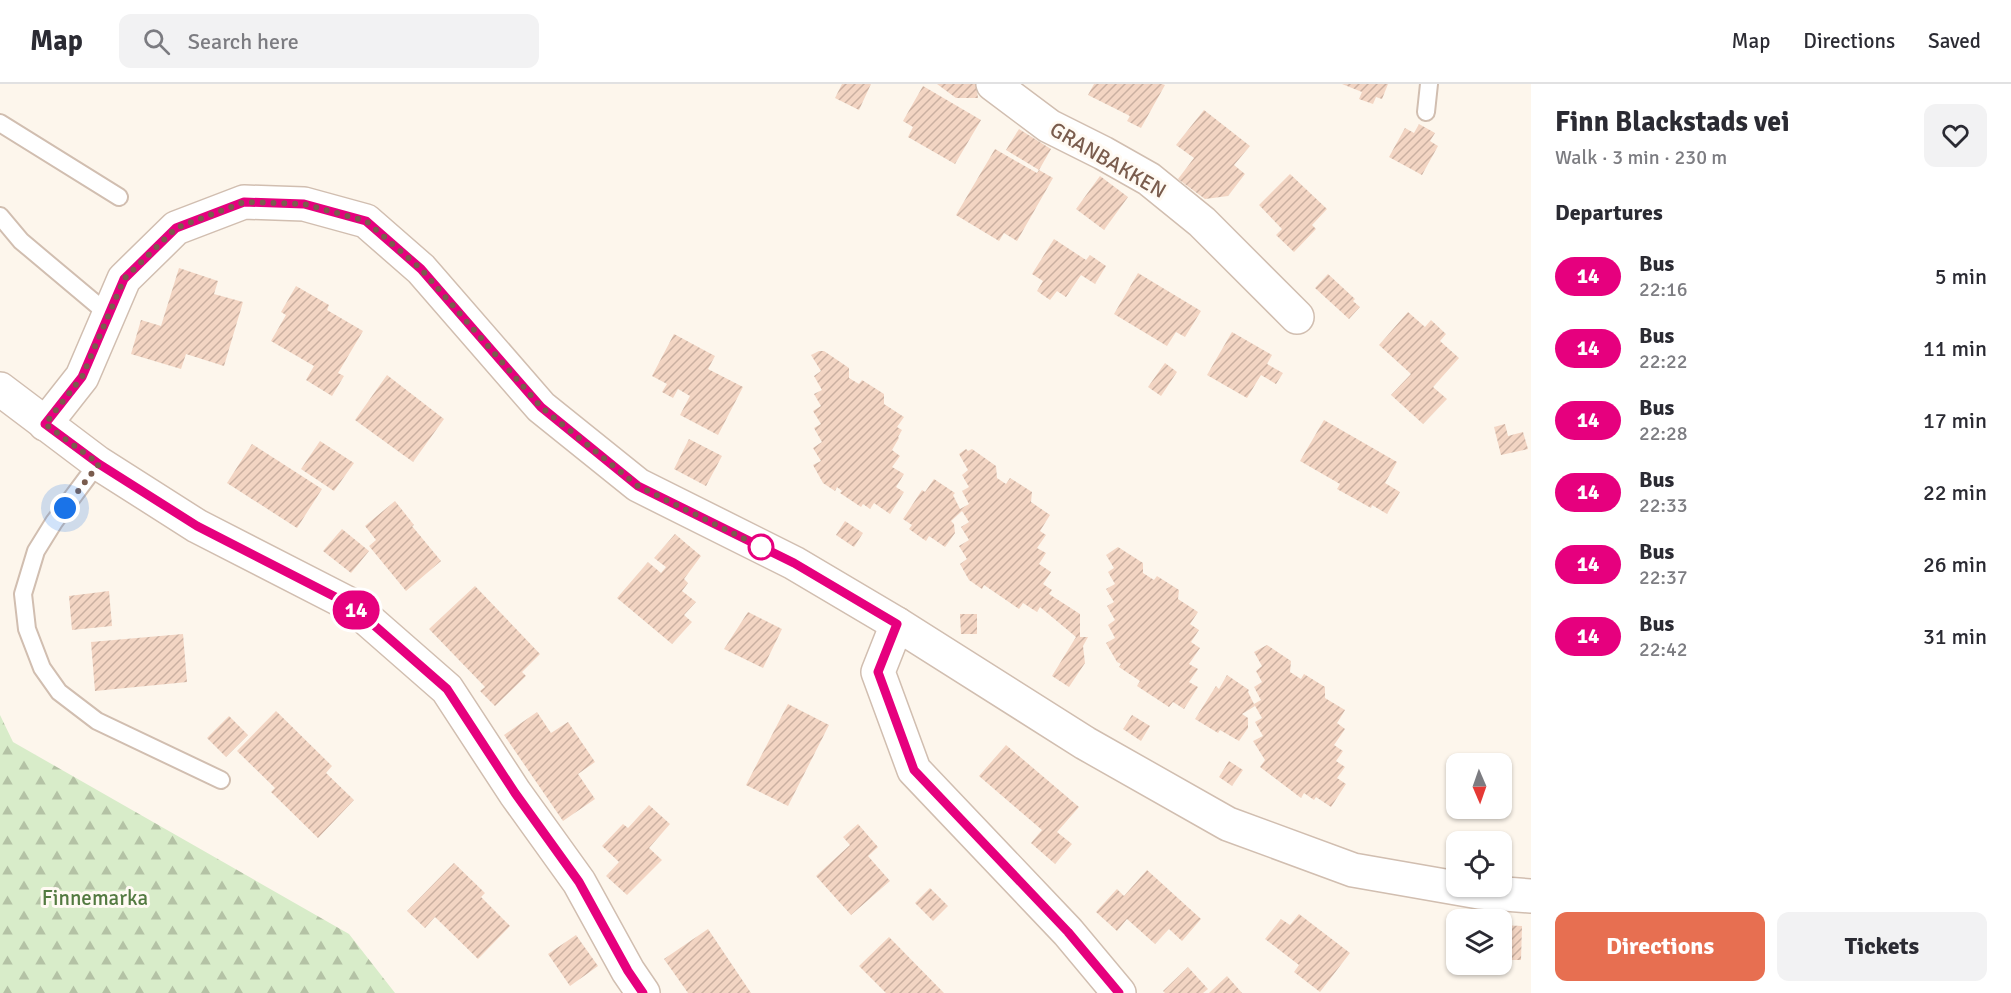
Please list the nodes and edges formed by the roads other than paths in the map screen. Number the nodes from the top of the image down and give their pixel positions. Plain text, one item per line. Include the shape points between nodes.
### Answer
1 (993, 84) edge
2 (1429, 84) edge
3 (1425, 112) dead end
4 (0, 123) edge
5 (119, 197) dead end
6 (0, 216) edge
7 (108, 314) junction
8 (1297, 317) dead end
9 (0, 389) edge
10 (45, 424) junction
11 (99, 464) junction
12 (897, 624) junction
13 (221, 780) dead end
14 (1531, 896) edge
15 (644, 993) edge
16 (1119, 993) edge

1 - 8 street, GRANBAKKEN via 1049,126 1149,179 1202,222
2 - 3 lane
4 - 5 lane
6 - 7 lane via 21,241
7 - 10 street via 82,377
7 - 12 street via 124,279 176,228 244,202 304,204 366,221 421,269 541,407 638,486 794,563
9 - 10 street
10 - 11 street
11 - 13 lane via 36,551 23,594 27,629 42,668 59,692 97,721
11 - 15 street via 197,526 351,605 447,689 579,882
12 - 14 street via 1085,742 1228,824 1353,870 1479,892
12 - 16 street via 878,672 914,770 1068,932

